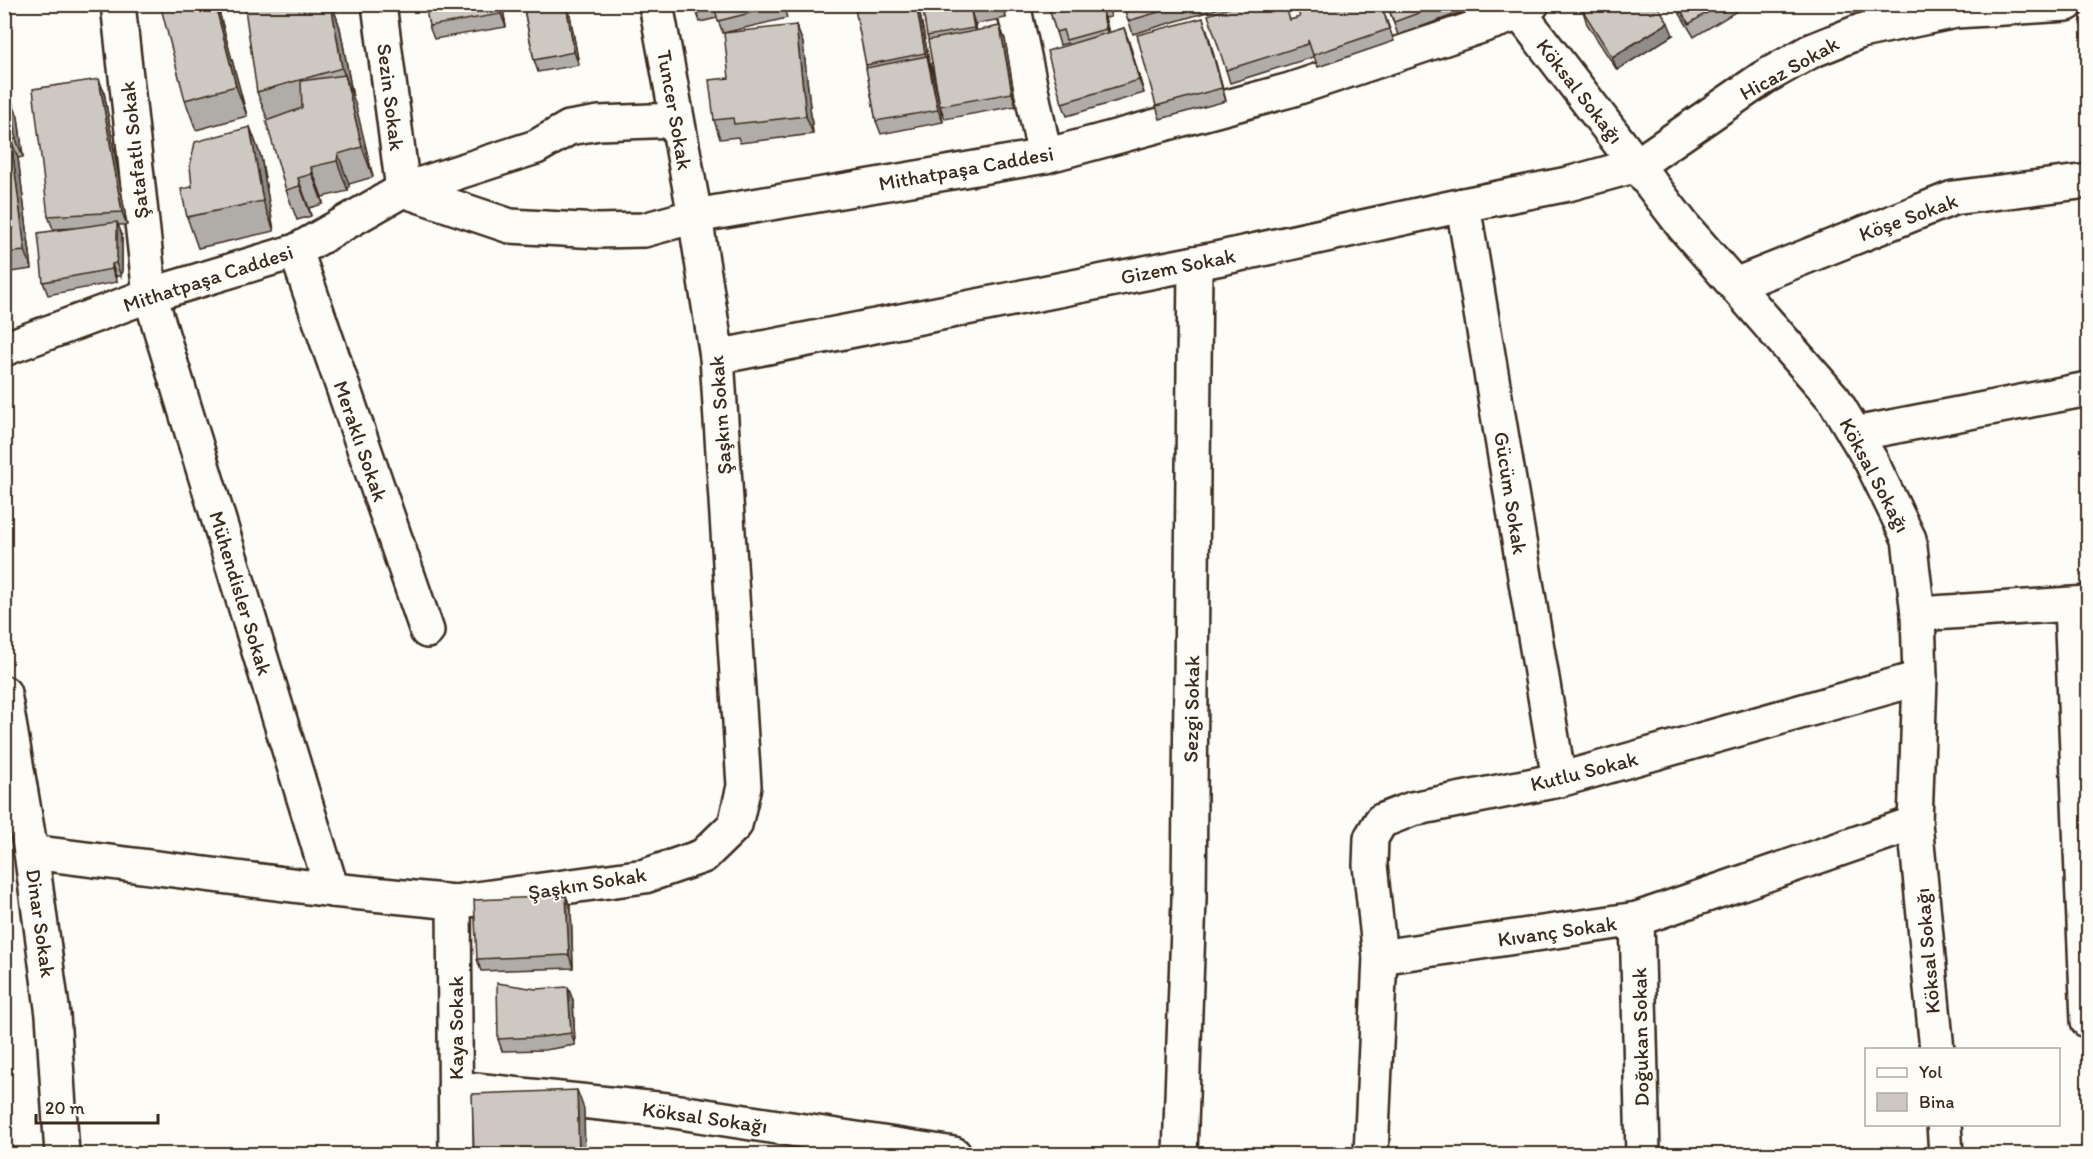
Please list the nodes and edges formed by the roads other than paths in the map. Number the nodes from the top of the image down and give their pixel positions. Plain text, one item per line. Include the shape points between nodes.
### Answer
1 (118, 4) edge
2 (379, 4) edge
3 (656, 4) edge
4 (1013, 4) edge
5 (2067, 4) edge
6 (1521, 7) edge
7 (677, 120) junction
8 (1045, 156) junction
9 (1636, 165) junction
10 (2088, 181) edge
11 (403, 190) junction
12 (1463, 205) junction
13 (695, 216) junction
14 (296, 251) junction
15 (1195, 263) junction
16 (1735, 285) junction
17 (150, 295) junction
18 (4, 349) edge
19 (717, 357) junction
20 (2088, 389) edge
21 (1855, 434) junction
22 (2080, 604) edge
23 (1918, 614) junction
24 (427, 631) dead end
25 (1920, 678) junction
26 (6, 701) edge
27 (1559, 780) junction
28 (1915, 823) junction
29 (31, 852) junction
30 (332, 890) junction
31 (454, 902) junction
32 (1637, 920) junction
33 (1380, 957) junction
34 (2088, 1021) edge
35 (1936, 1048) edge
36 (455, 1088) junction
37 (1944, 1126) edge
38 (910, 1151) edge
39 (62, 1155) edge
40 (456, 1155) edge
41 (954, 1155) edge
42 (1180, 1155) edge
43 (1371, 1155) edge
44 (1643, 1155) edge
45 (1946, 1155) edge

1 - 17 street, Şatafatlı Sokak
2 - 11 street, Sezin Sokak
3 - 7 street, Tuncer Sokak
4 - 8 street
5 - 9 street, Hicaz Sokak via 1956,11 1861,31 1811,51 1763,78
6 - 8 street, Mithatpaşa Caddesi via 1290,90
6 - 9 street, Köksal Sokağı
7 - 11 street, Mithatpaşa Caddesi via 569,128 536,147
7 - 13 street, Tuncer Sokak
8 - 13 street, Mithatpaşa Caddesi
9 - 12 street, Gizem Sokak via 1568,184
9 - 16 street, Köksal Sokağı
10 - 16 street, Köşe Sokak via 1953,198
11 - 13 street, Mithatpaşa Caddesi via 510,226 644,230
11 - 14 street, Mithatpaşa Caddesi
12 - 15 street, Gizem Sokak
12 - 27 street, Gücüm Sokak
13 - 19 street, Şaşkın Sokak
14 - 17 street, Mithatpaşa Caddesi
14 - 24 street, Meraklı Sokak
15 - 19 street, Gizem Sokak
15 - 42 street, Sezgi Sokak via 1189,899
16 - 21 street, Köksal Sokağı via 1834,399
17 - 18 street, Mithatpaşa Caddesi
17 - 30 street, Mühendisler Sokak
19 - 31 street, Şaşkın Sokak via 744,786 735,825 703,856 645,876
20 - 21 street
21 - 23 street, Köksal Sokağı via 1909,539
22 - 23 street
22 - 34 street
23 - 25 street, Köksal Sokağı
25 - 27 street, Kutlu Sokak
25 - 28 street, Köksal Sokağı
26 - 29 street, Dinar Sokak
27 - 33 street, Kutlu Sokak via 1412,809 1381,821 1371,838
28 - 32 street, Kıvanç Sokak
28 - 35 street, Köksal Sokağı
29 - 30 street, Şaşkın Sokak
29 - 39 street, Dinar Sokak via 53,1015
30 - 31 street, Şaşkın Sokak
31 - 36 street, Kaya Sokak
32 - 33 street, Kıvanç Sokak
32 - 44 street, Doğukan Sokak
33 - 43 street
36 - 38 street, Köksal Sokağı via 667,1110
36 - 40 street, Kaya Sokak
37 - 45 street
38 - 41 street, Köksal Sokağı

